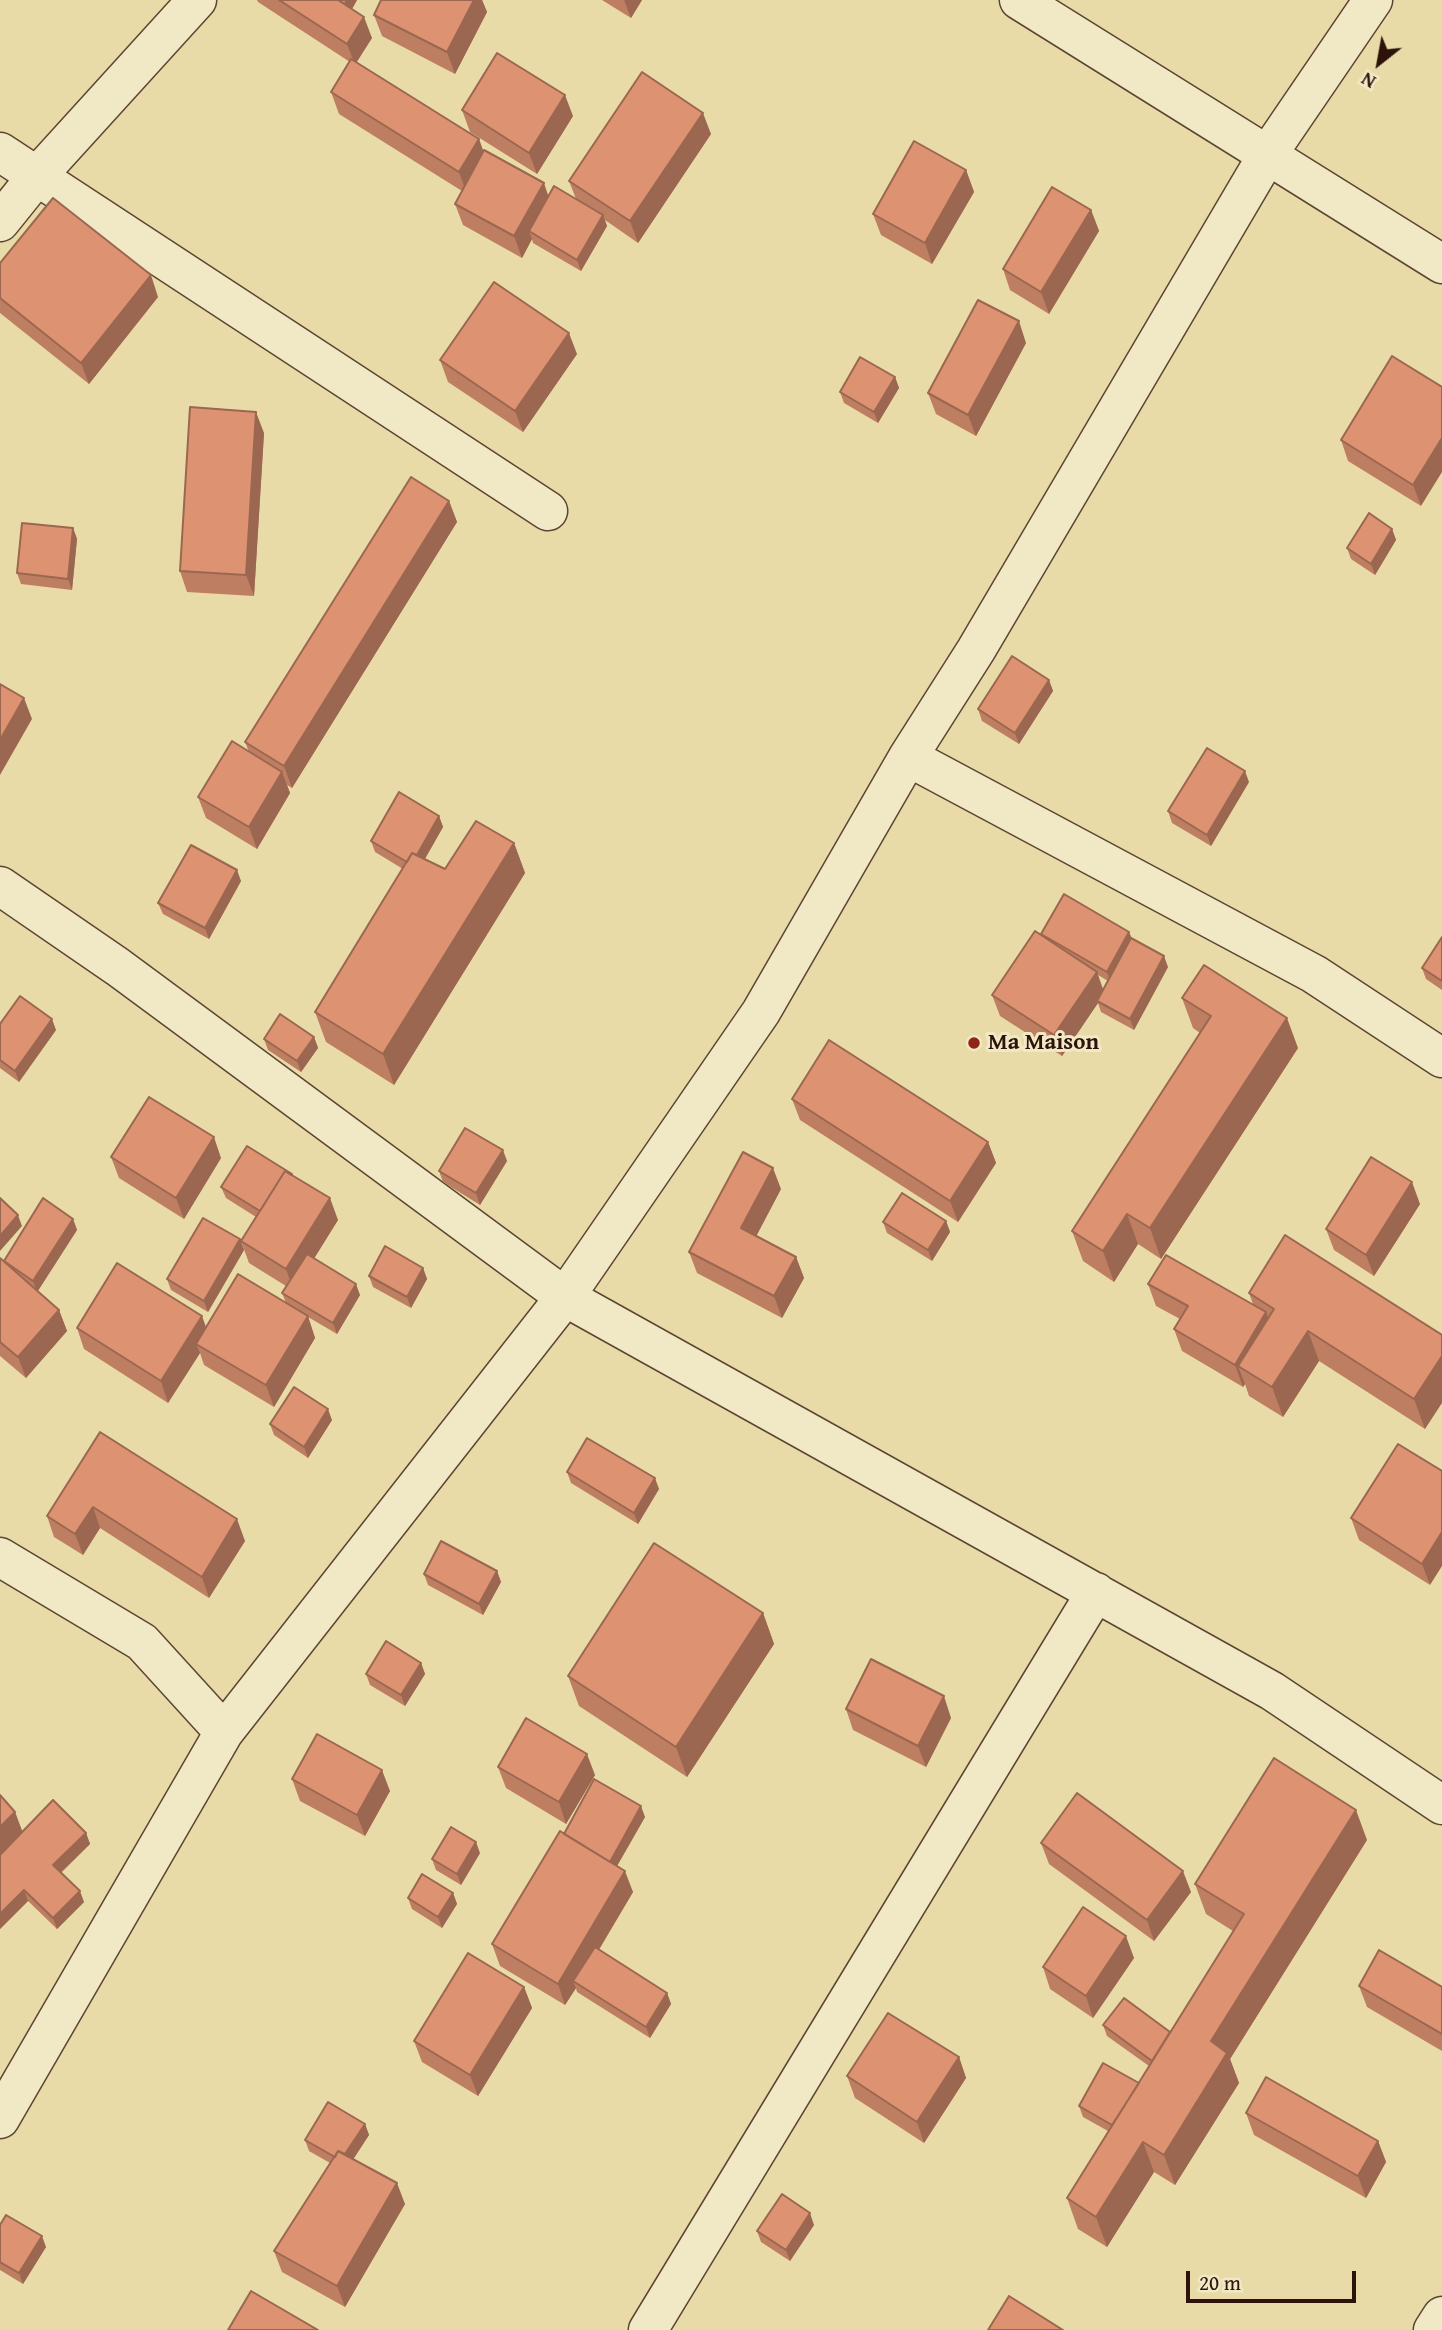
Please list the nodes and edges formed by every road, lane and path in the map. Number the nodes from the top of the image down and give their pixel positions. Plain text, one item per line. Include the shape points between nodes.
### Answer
1 (197, 0) edge
2 (1018, 0) edge
3 (1373, 0) edge
4 (0, 152) edge
5 (1268, 154) junction
6 (37, 176) junction
7 (0, 222) edge
8 (1442, 264) edge
9 (548, 511) dead end
10 (908, 757) junction
11 (0, 887) edge
12 (1442, 1058) edge
13 (565, 1297) junction
14 (0, 1557) edge
15 (1096, 1592) junction
16 (224, 1732) junction
17 (1442, 1805) edge
18 (0, 2119) edge
19 (1442, 2316) edge
20 (648, 2330) edge
21 (1433, 2330) edge

1 - 6 street
2 - 5 street
3 - 5 street
4 - 6 street
5 - 8 street
5 - 10 street via 976,650
6 - 7 street
6 - 9 street
10 - 12 street via 1314,974
10 - 13 street via 761,1012
11 - 13 street via 118,967
13 - 15 street
13 - 16 street
14 - 16 street via 142,1642
15 - 17 street via 1272,1691
15 - 20 street
16 - 18 street
19 - 21 street

